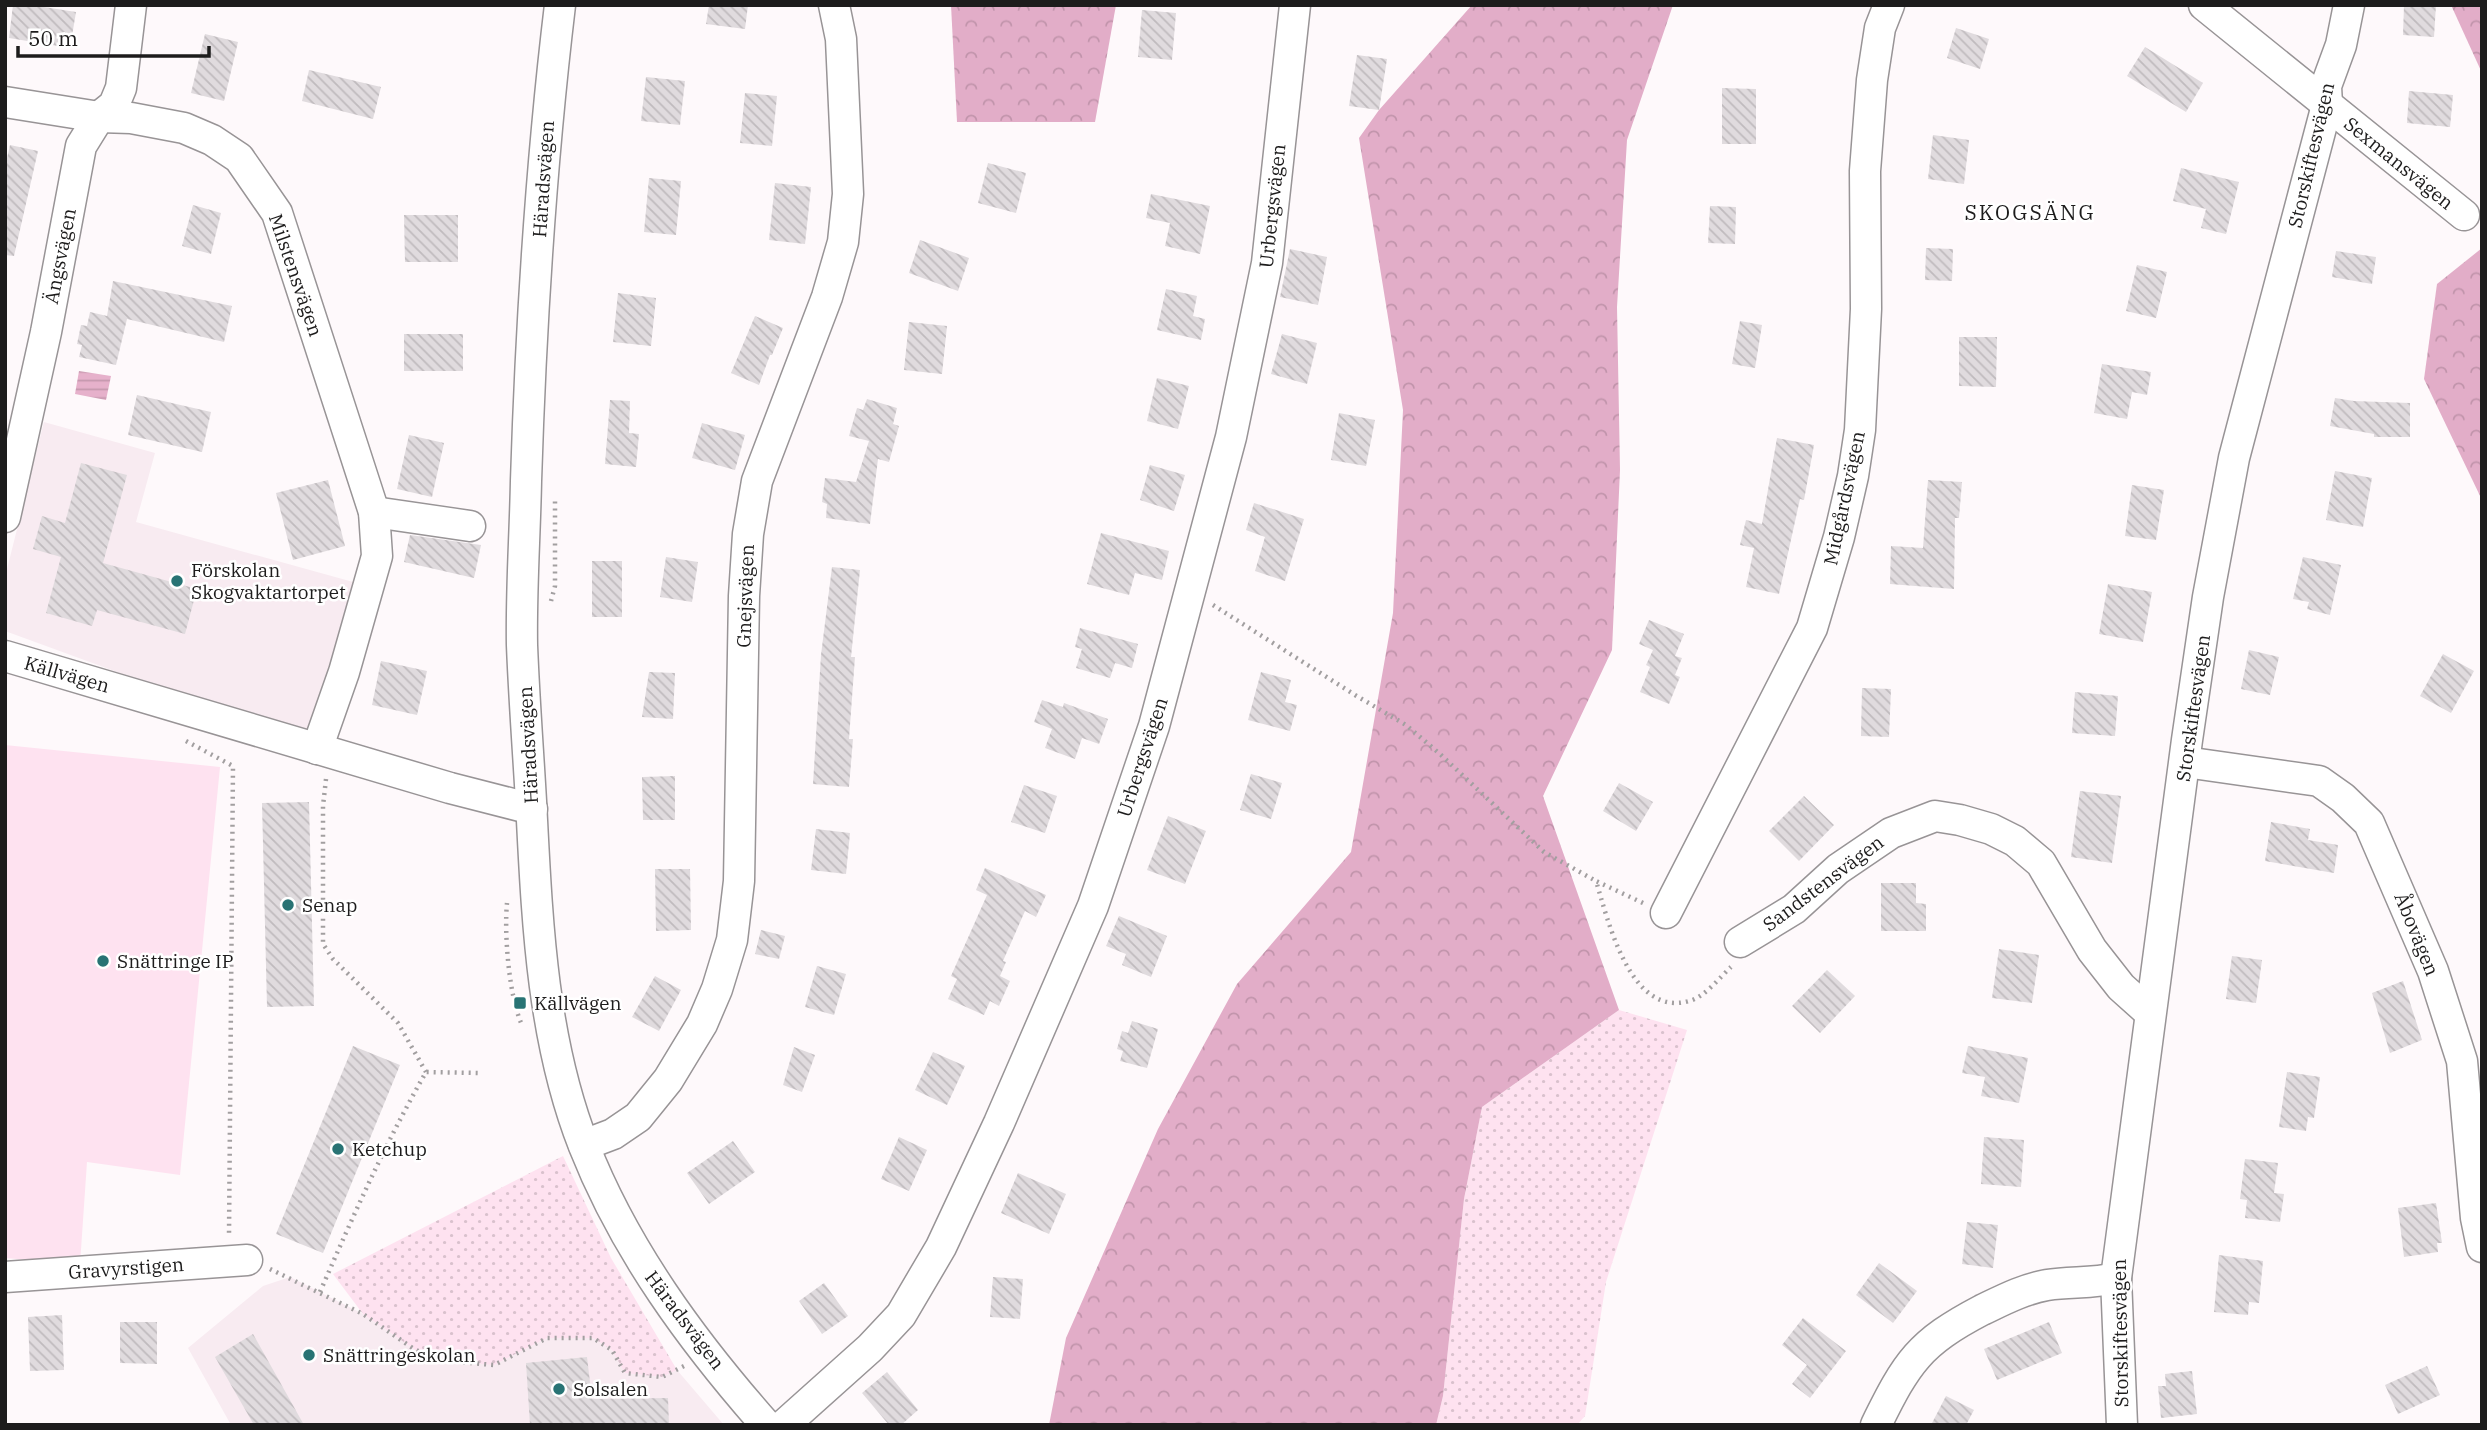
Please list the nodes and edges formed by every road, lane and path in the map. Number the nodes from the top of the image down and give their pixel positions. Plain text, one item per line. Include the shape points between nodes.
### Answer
1 (131, 5) edge
2 (560, 5) edge
3 (834, 5) edge
4 (1295, 5) edge
5 (1889, 5) edge
6 (2204, 5) edge
7 (2349, 5) edge
8 (5, 102) edge
9 (2327, 105) junction
10 (99, 117) junction
11 (2464, 215) dead end
12 (554, 489) dead end
13 (374, 512) junction
14 (5, 517) edge
15 (470, 526) dead end
16 (1190, 590) junction
17 (549, 611) dead end
18 (5, 656) edge
19 (186, 741) dead end
20 (326, 752) junction
21 (2185, 762) junction
22 (532, 809) junction
23 (1596, 881) junction
24 (1666, 913) joint
25 (1740, 942) joint
26 (2150, 1013) junction
27 (426, 1072) junction
28 (482, 1073) dead end
29 (584, 1146) junction
30 (2482, 1247) edge
31 (247, 1260) junction
32 (5, 1277) edge
33 (2116, 1278) junction
34 (320, 1292) junction
35 (691, 1363) dead end
36 (766, 1425) edge
37 (784, 1425) edge
38 (1876, 1425) edge
39 (2122, 1425) edge

1 - 10 street, Ängsvägen via 121,88 114,105
2 - 22 street, Häradsvägen via 541,204 527,450 522,642
3 - 29 street, Gnejsvägen via 841,38 848,194 843,242 827,297 757,481 748,534 739,881 732,940 702,1024 668,1080 638,1117
4 - 16 street, Urbergsvägen via 1267,264 1231,437
5 - 24 street, Midgårdsvägen via 1880,28 1872,80 1865,171 1866,309 1860,430 1839,537 1812,628
6 - 9 street, Sexmansvägen
7 - 9 street, Storskiftesvägen via 2326,86
8 - 10 street, Milstensvägen
9 - 11 street, Sexmansvägen
9 - 21 street, Storskiftesvägen via 2234,458
10 - 13 street, Milstensvägen via 184,128 212,140 247,169 277,213
10 - 14 street, Ängsvägen via 81,146
12 - 17 path via 555,586
13 - 15 street
13 - 20 street, Milstensvägen via 377,556
16 - 23 path via 1406,725 1544,852
16 - 37 street, Urbergsvägen via 1154,726 1093,906 941,1247 901,1315
18 - 20 street, Källvägen
19 - 31 path via 233,766 229,1242
20 - 22 street, Källvägen
20 - 27 path via 323,944 398,1023
21 - 26 street, Storskiftesvägen
21 - 30 street, Åbovägen via 2319,781 2369,823 2433,971 2462,1061
22 - 29 street, Häradsvägen via 547,1005
23 - 24 path
23 - 25 path via 1627,970 1658,999 1674,1003 1700,995 1749,951
25 - 26 street, Sandstensvägen via 1794,909 1839,869 1891,833 1935,816 1960,820 1991,828 2041,863 2092,950 2121,987
26 - 33 street, Storskiftesvägen
27 - 28 path
27 - 34 path via 376,1164
29 - 36 street, Häradsvägen via 632,1246 674,1313
31 - 32 street, Gravyrstigen
31 - 34 path
33 - 38 street via 2030,1289 1956,1324 1914,1359 1899,1378
33 - 39 street, Storskiftesvägen
34 - 35 path via 436,1360 494,1365 547,1338 593,1338 612,1350 625,1373 662,1377

